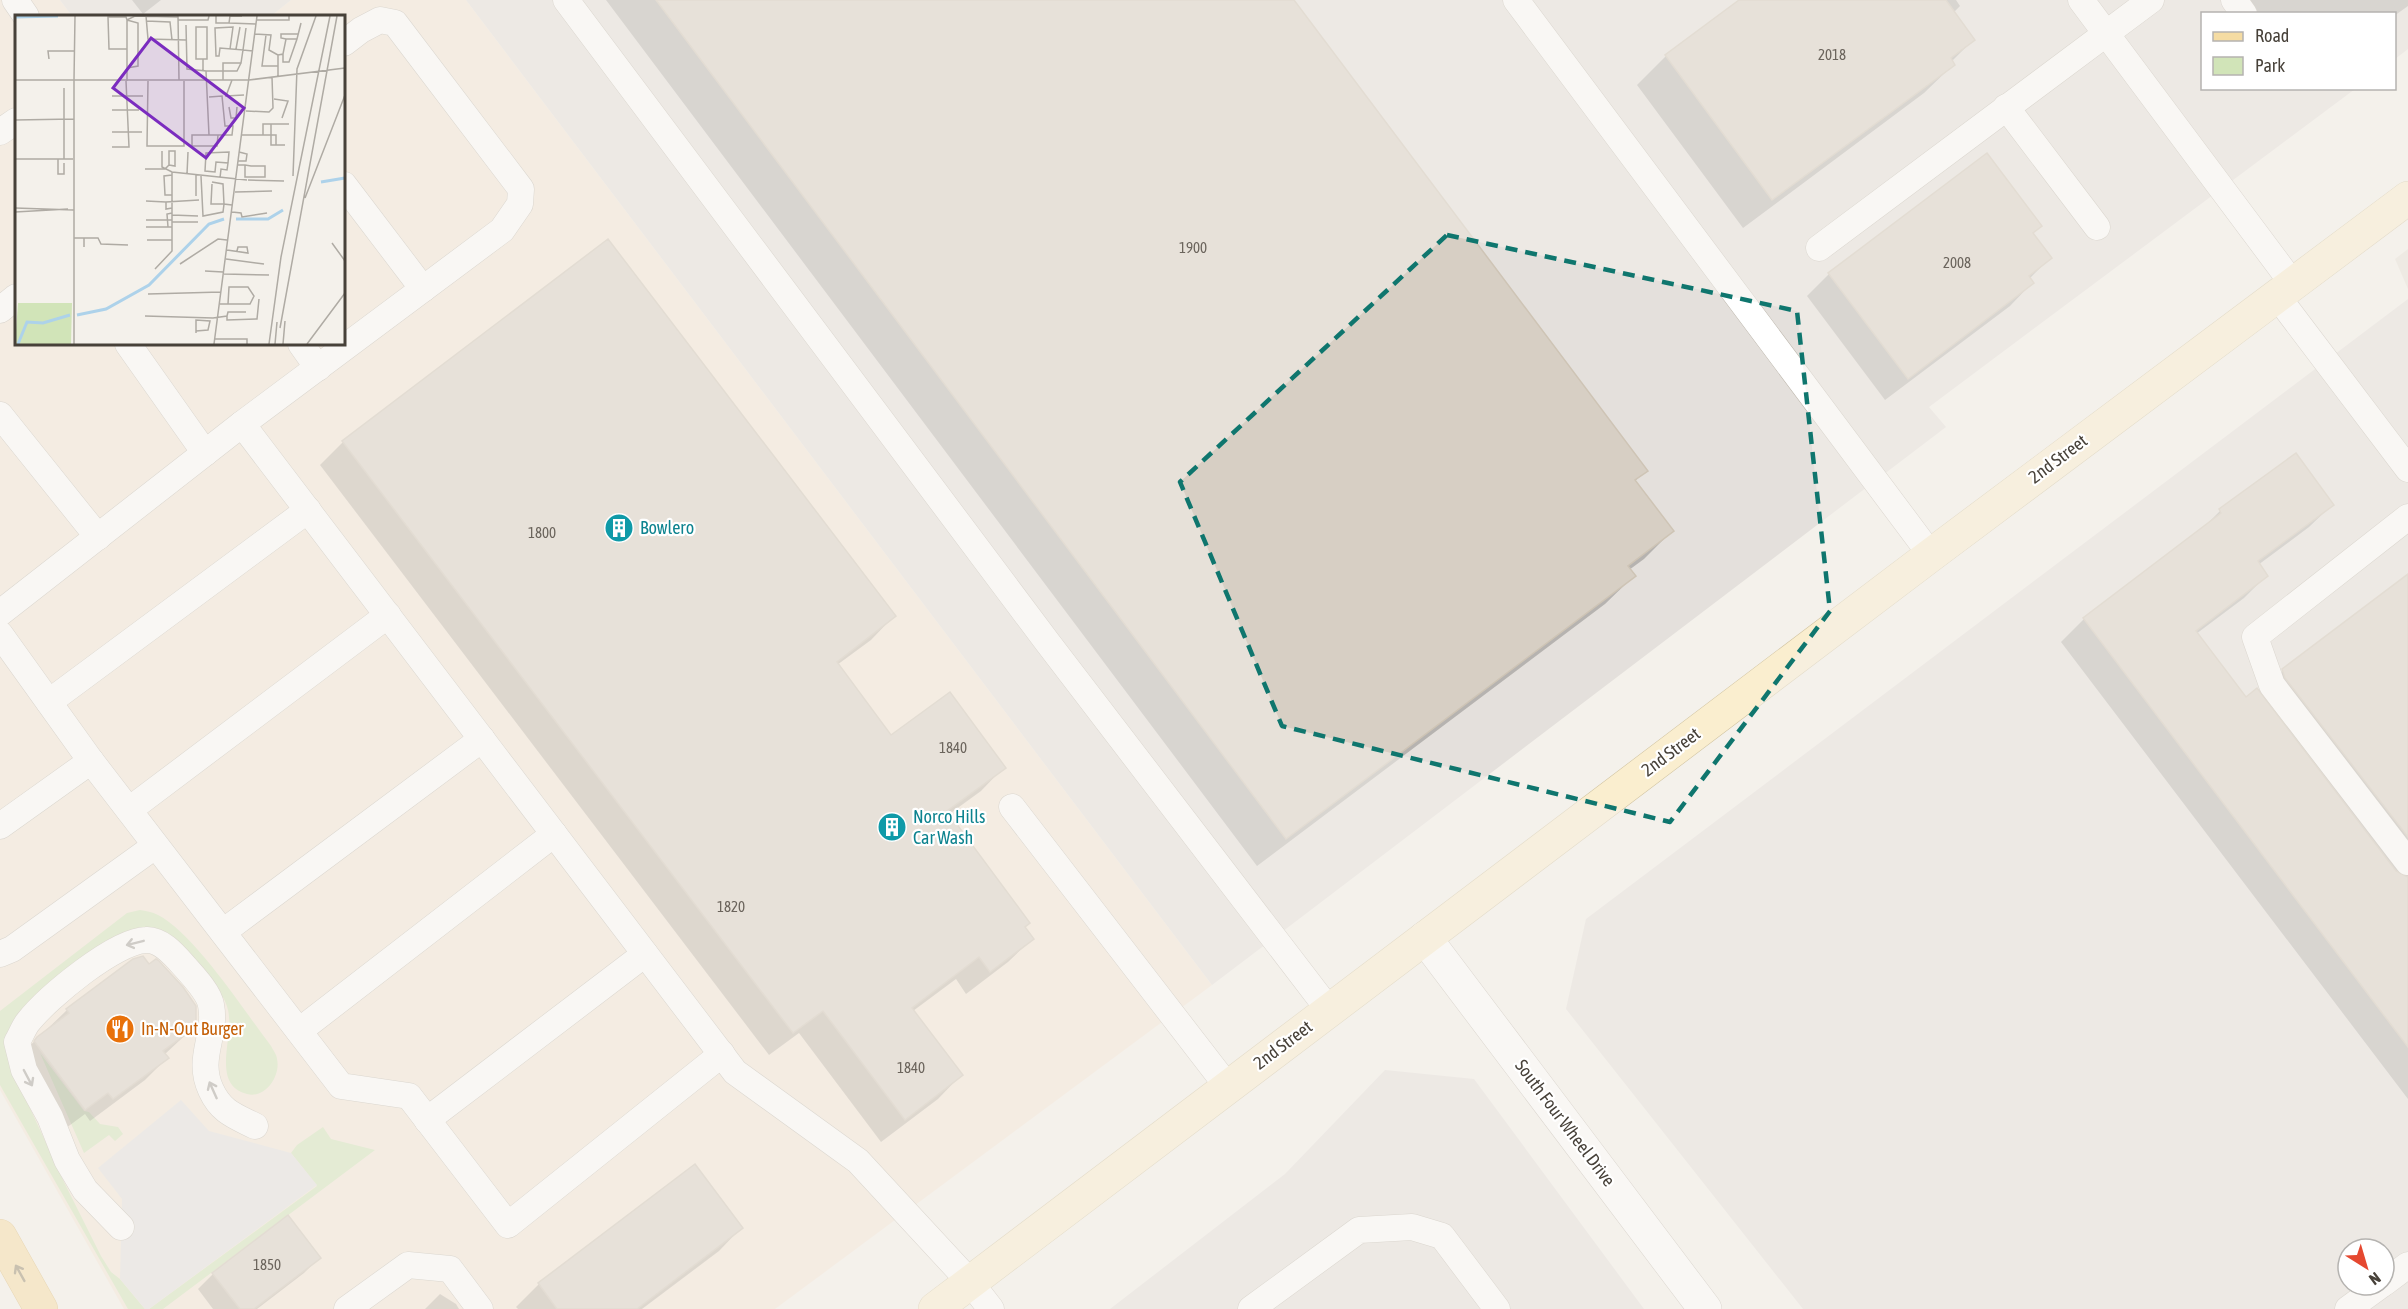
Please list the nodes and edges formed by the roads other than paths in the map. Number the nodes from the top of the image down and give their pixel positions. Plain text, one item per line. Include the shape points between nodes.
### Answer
1 (15, 0) edge
2 (566, 0) edge
3 (1516, 0) edge
4 (2081, 0) edge
5 (2151, 0) edge
6 (25, 15) edge
7 (2106, 33) junction
8 (345, 42) edge
9 (2006, 107) junction
10 (15, 122) edge
11 (0, 132) edge
12 (345, 186) edge
13 (2408, 198) edge
14 (2097, 227) dead end
15 (1819, 248) dead end
16 (423, 289) junction
17 (2285, 290) junction
18 (15, 298) edge
19 (0, 310) edge
20 (129, 345) edge
21 (302, 345) edge
22 (318, 368) junction
23 (0, 415) edge
24 (242, 424) junction
25 (205, 453) junction
26 (2408, 469) edge
27 (308, 510) junction
28 (2408, 517) edge
29 (98, 537) junction
30 (1931, 555) junction
31 (0, 613) edge
32 (388, 615) junction
33 (0, 634) edge
34 (49, 702) junction
35 (482, 739) junction
36 (91, 761) junction
37 (1012, 807) dead end
38 (129, 810) junction
39 (0, 826) edge
40 (554, 834) junction
41 (155, 846) junction
42 (2408, 862) edge
43 (223, 932) junction
44 (1425, 938) junction
45 (645, 954) junction
46 (4, 956) edge
47 (1329, 1010) junction
48 (299, 1031) junction
49 (722, 1054) junction
50 (1228, 1087) junction
51 (427, 1119) junction
52 (255, 1126) dead end
53 (121, 1227) dead end
54 (0, 1236) edge
55 (970, 1282) junction
56 (2364, 1297) edge
57 (41, 1309) edge
58 (346, 1309) edge
59 (480, 1309) edge
60 (935, 1309) edge
61 (991, 1309) edge
62 (1251, 1309) edge
63 (1497, 1309) edge
64 (1705, 1309) edge
65 (2348, 1309) edge

1 - 6 lane
2 - 47 lane
3 - 30 lane
4 - 7 lane
5 - 7 lane
7 - 9 lane
7 - 17 lane
8 - 16 lane via 380,20 395,23 521,189 520,204 502,230
9 - 14 lane
9 - 15 lane
10 - 11 lane
12 - 16 lane
13 - 17 main road, 2nd Street
16 - 22 lane
17 - 26 lane
17 - 30 main road, 2nd Street
18 - 19 lane
20 - 25 lane
21 - 22 lane
22 - 24 lane
23 - 29 lane
24 - 25 lane
24 - 27 lane
25 - 29 lane
27 - 32 lane
27 - 34 lane
28 - 42 lane via 2255,637 2272,685
29 - 31 lane
30 - 44 main road, 2nd Street
32 - 35 lane
32 - 38 lane
33 - 34 lane
34 - 36 lane
35 - 40 lane
35 - 43 lane
36 - 38 lane
36 - 39 lane
37 - 50 lane
38 - 41 lane
40 - 45 lane
40 - 48 lane
41 - 43 lane
41 - 46 lane
43 - 48 lane
44 - 47 main road, 2nd Street
44 - 64 street, South Four Wheel Drive
45 - 49 lane
45 - 51 lane
47 - 50 main road, 2nd Street
48 - 51 lane via 341,1086 408,1096
49 - 51 lane via 508,1225
49 - 55 lane via 735,1072 858,1161
50 - 55 main road, 2nd Street
52 -> 53 lane via 225,1112 210,1089 204,1060 212,1029 211,1003 169,949 148,939 123,945 56,993 28,1022 17,1042 24,1070 85,1190
57 -> 54 main road
55 - 60 main road, 2nd Street
55 - 61 lane
56 - 65 lane
58 - 59 lane via 408,1265 450,1269
62 - 63 lane via 1359,1230 1412,1227 1442,1236

